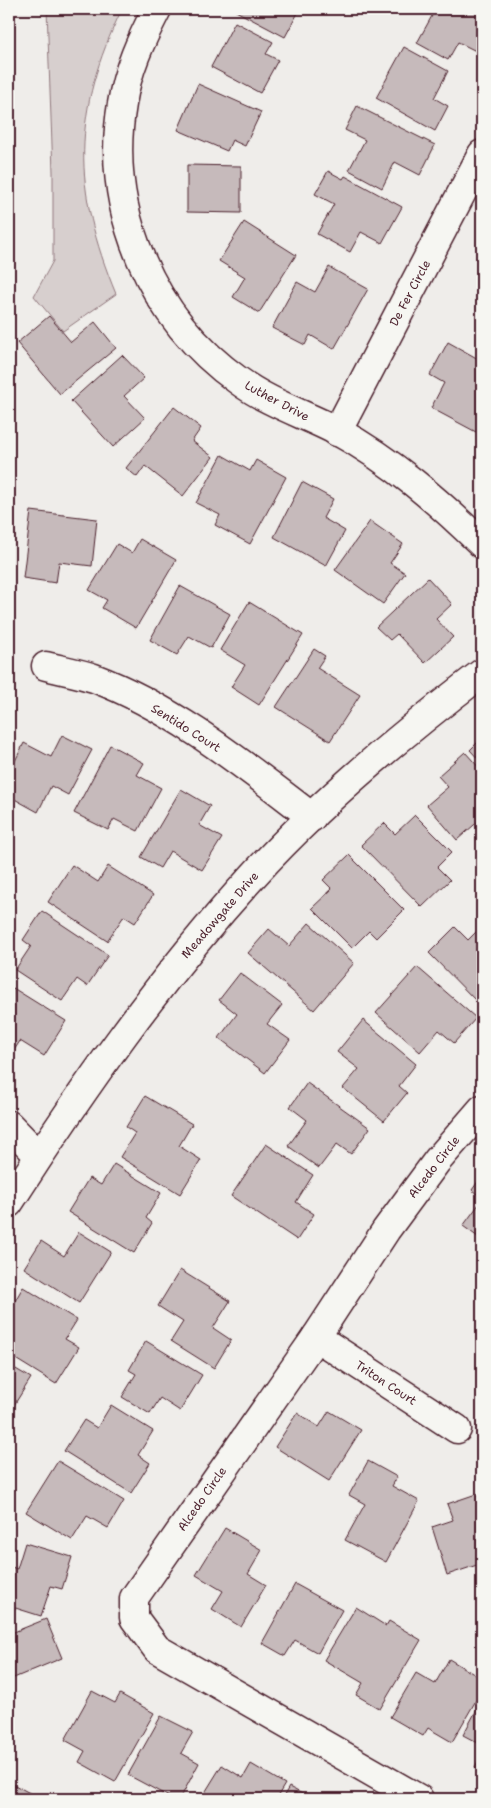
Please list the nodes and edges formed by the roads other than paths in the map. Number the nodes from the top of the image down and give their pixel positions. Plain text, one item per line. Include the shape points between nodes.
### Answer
1 (157, 9) edge
2 (482, 154) edge
3 (337, 432) junction
4 (482, 544) edge
5 (46, 666) dead end
6 (482, 673) edge
7 (312, 817) junction
8 (482, 1109) edge
9 (9, 1125) edge
10 (39, 1156) junction
11 (9, 1203) edge
12 (316, 1337) junction
13 (457, 1429) dead end
14 (419, 1799) edge

1 - 3 street, Luther Drive via 137,48 128,76 118,133 124,211 145,271 182,329 209,357 239,382 264,397
2 - 3 street, De Fer Circle
3 - 4 street, Luther Drive via 390,464 438,501
5 - 7 street, Sentido Court via 94,678 154,707 205,738
6 - 7 street, Meadowgate Drive via 388,749
7 - 10 street, Meadowgate Drive via 254,875 187,952 106,1059
8 - 12 street, Alcedo Circle via 437,1161 386,1230
9 - 10 street
10 - 11 street, Meadowgate Drive
12 - 13 street, Triton Court
12 - 14 street, Alcedo Circle via 142,1584 134,1598 134,1618 157,1649

